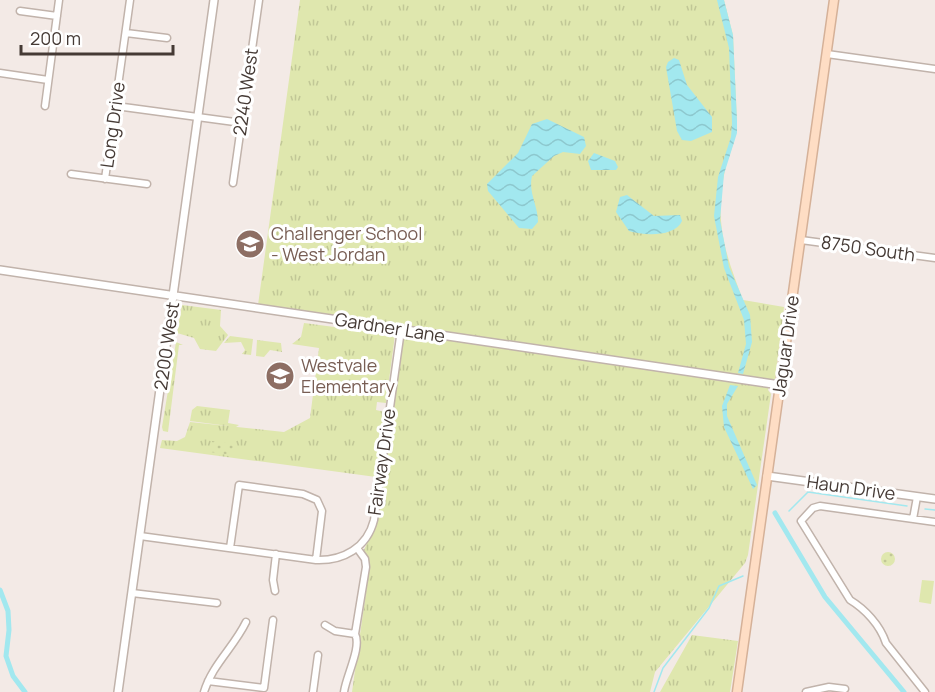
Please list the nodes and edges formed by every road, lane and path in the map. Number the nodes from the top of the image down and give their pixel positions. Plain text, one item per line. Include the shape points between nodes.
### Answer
1 (59, 0) edge
2 (130, 0) edge
3 (214, 0) edge
4 (259, 0) edge
5 (834, 0) edge
6 (20, 10) dead end
7 (57, 16) junction
8 (126, 33) junction
9 (167, 38) dead end
10 (827, 54) junction
11 (935, 69) edge
12 (0, 73) edge
13 (48, 80) junction
14 (45, 106) dead end
15 (116, 106) junction
16 (198, 117) junction
17 (242, 123) junction
18 (72, 174) dead end
19 (105, 178) junction
20 (233, 183) dead end
21 (147, 184) dead end
22 (801, 240) junction
23 (935, 258) edge
24 (0, 270) edge
25 (174, 296) junction
26 (401, 330) junction
27 (780, 385) junction
28 (767, 476) junction
29 (917, 497) junction
30 (935, 499) edge
31 (914, 519) junction
32 (935, 522) edge
33 (140, 536) junction
34 (231, 548) junction
35 (357, 548) junction
36 (276, 554) junction
37 (316, 560) junction
38 (275, 591) dead end
39 (132, 592) junction
40 (217, 603) dead end
41 (273, 620) dead end
42 (246, 622) dead end
43 (325, 625) dead end
44 (355, 634) junction
45 (318, 655) dead end
46 (208, 681) junction
47 (845, 689) dead end
48 (118, 692) edge
49 (204, 692) edge
50 (313, 692) edge
51 (344, 692) edge
52 (737, 692) edge
53 (806, 692) edge
54 (925, 692) edge

1 - 7 street
2 - 8 street, Long Drive
3 - 16 street, 2200 West
4 - 17 street, 2240 West
5 - 10 main road, Jaguar Drive
6 - 7 street
7 - 13 street
8 - 9 street
8 - 15 street, Long Drive
10 - 11 street
10 - 22 main road, Jaguar Drive
12 - 13 street
13 - 14 street
15 - 16 street
15 - 19 street, Long Drive
16 - 17 street
16 - 25 street, 2200 West
17 - 20 street, 2240 West
18 - 19 street
19 - 21 street
22 - 23 street, 8750 South
22 - 27 main road, Jaguar Drive
24 - 25 street, Gardner Lane
25 - 26 street, Gardner Lane
25 - 33 street, 2200 West
26 - 27 street, Gardner Lane
26 - 35 street, Fairway Drive via 374,520
27 - 28 main road, Jaguar Drive
28 - 29 street, Haun Drive
28 - 52 main road, Jaguar Drive
29 - 30 street, Haun Drive
29 - 31 street
31 - 32 street
31 - 54 street via 820,506 801,521 850,600 861,605
33 - 34 street
33 - 39 street, 2200 West
34 - 36 street
34 - 37 street via 239,485 308,495 317,500 322,511
35 - 37 street via 339,558
35 - 44 street via 366,567
36 - 37 street
36 - 38 street
39 - 40 street
39 - 48 street, 2200 West
41 - 46 street via 264,688
42 - 46 street
43 - 44 street
44 - 51 street via 355,658
45 - 50 street
46 - 49 street
47 - 53 street

